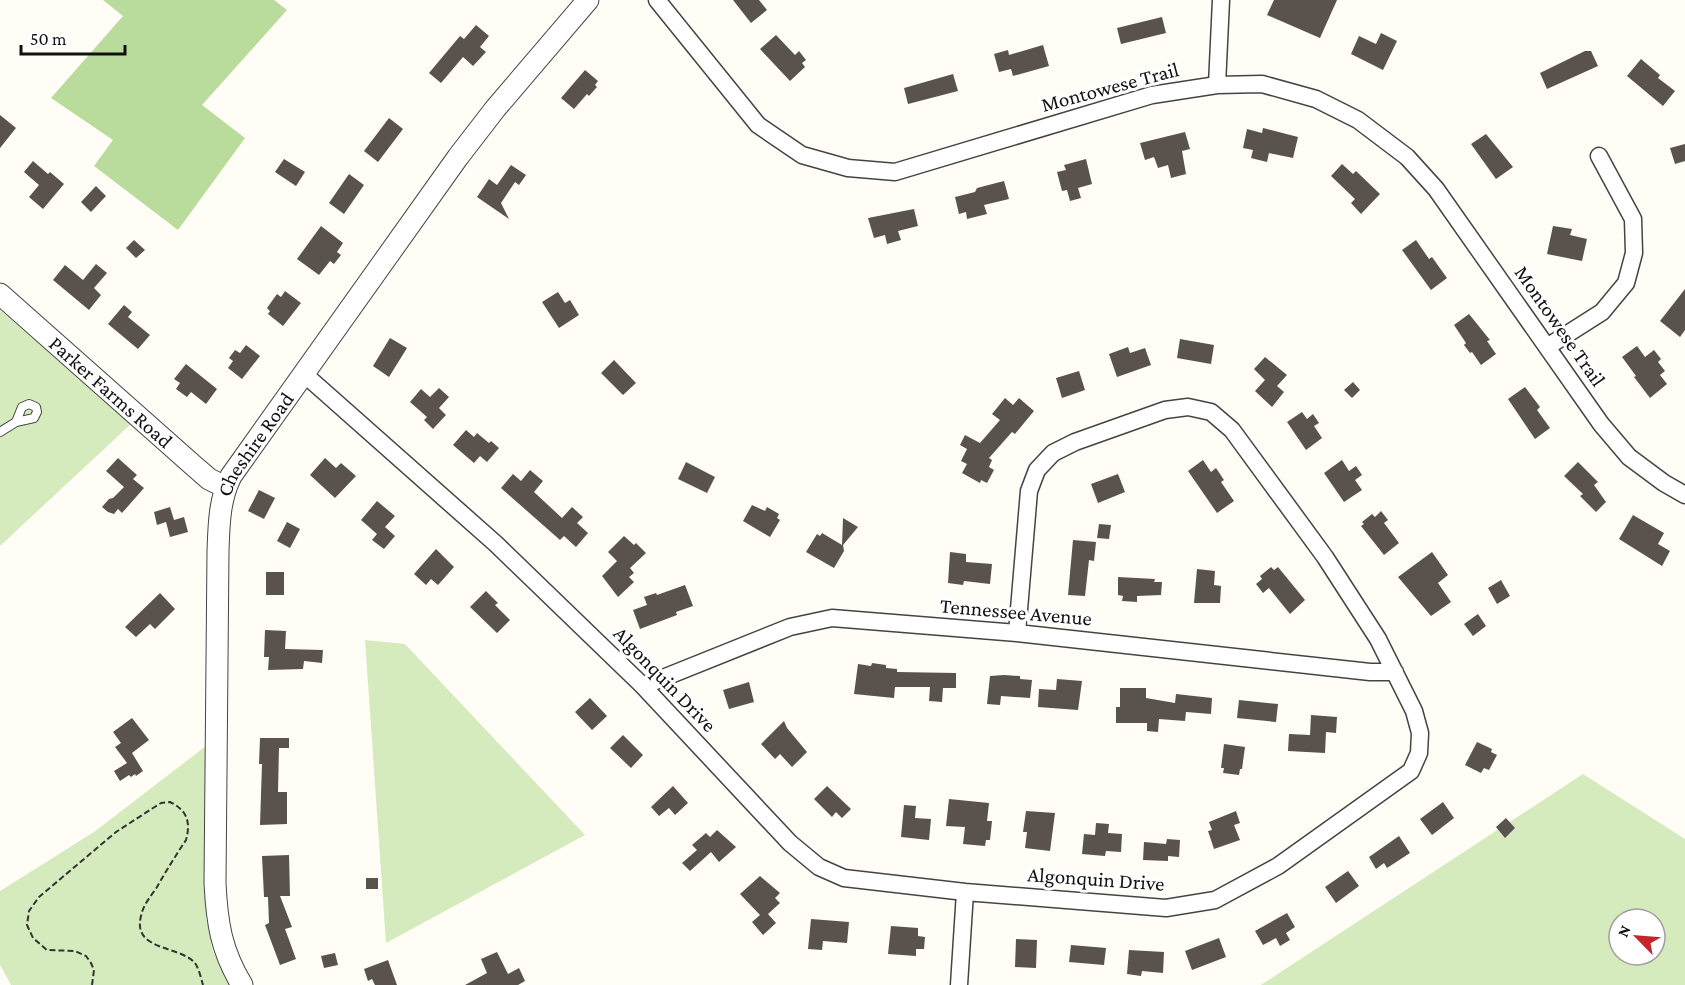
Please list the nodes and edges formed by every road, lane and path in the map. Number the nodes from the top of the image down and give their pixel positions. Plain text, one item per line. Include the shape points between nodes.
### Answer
1 (588, 0) edge
2 (657, 0) edge
3 (1221, 0) edge
4 (1217, 85) junction
5 (1599, 156) dead end
6 (0, 294) edge
7 (1546, 347) junction
8 (303, 373) junction
9 (16, 422) dead end
10 (0, 432) edge
11 (225, 487) junction
12 (1685, 495) edge
13 (1017, 633) junction
14 (1395, 672) junction
15 (643, 686) junction
16 (965, 892) junction
17 (92, 985) edge
18 (203, 985) edge
19 (242, 985) edge
20 (959, 985) edge

1 - 8 street, Cheshire Road via 495,109
2 - 4 street, Montowese Trail via 758,125 802,155 848,168 895,172 1152,95
3 - 4 street
4 - 7 street, Montowese Trail via 1262,84 1316,99 1358,120 1407,157 1436,189
5 - 7 street via 1633,219 1634,253 1626,283 1602,312
6 - 11 street, Parker Farms Road via 201,473
7 - 12 street, Montowese Trail via 1629,457
8 - 11 street, Cheshire Road
8 - 15 street, Algonquin Drive via 496,544
9 - 10 lane
11 - 19 street, Cheshire Road via 218,551 215,883 219,932
13 - 14 street, Tennessee Avenue
13 - 14 street, Algonquin Drive via 1029,491 1037,470 1053,453 1075,442 1165,410 1188,407 1210,412 1233,430 1325,557
13 - 15 street, Tennessee Avenue via 832,618 790,627
14 - 16 street, Algonquin Drive via 1420,733 1419,753 1411,771 1278,866 1215,900 1166,908
15 - 16 street, Algonquin Drive via 790,843 819,867 844,878
16 - 20 street
17 - 18 path via 94,970 86,956 75,951 47,950 33,938 27,925 29,911 39,897 116,832 161,803 170,802 185,813 189,831 141,915 141,928 149,942 194,962

